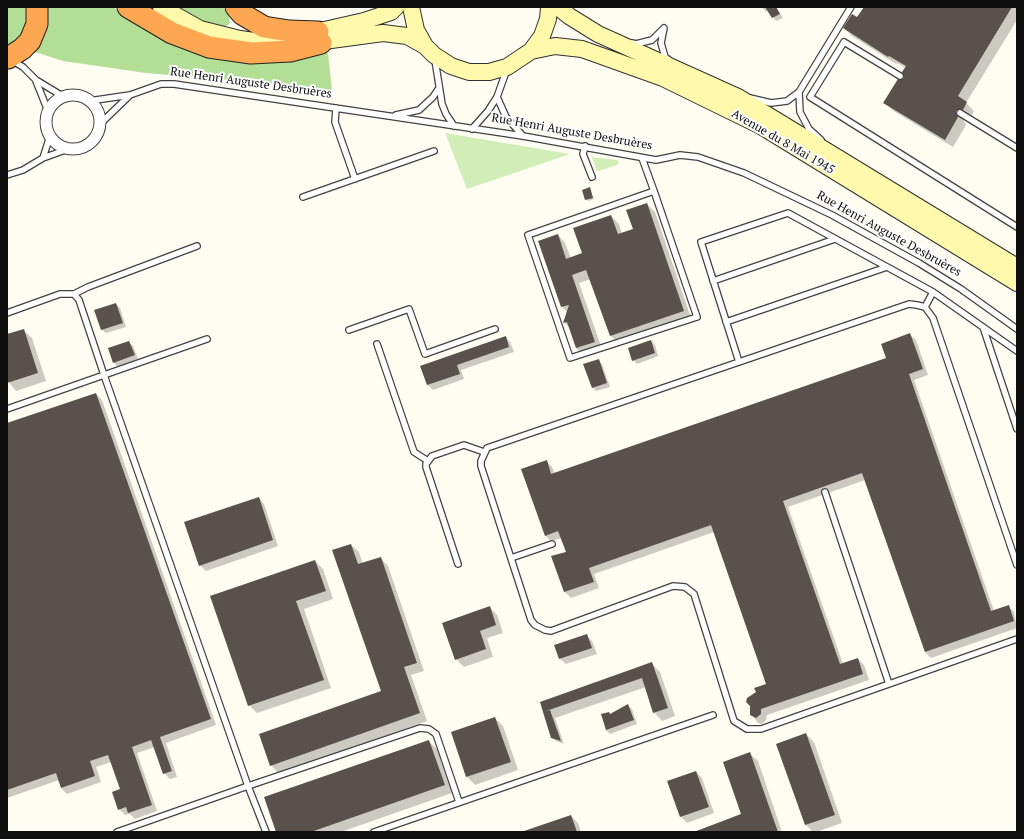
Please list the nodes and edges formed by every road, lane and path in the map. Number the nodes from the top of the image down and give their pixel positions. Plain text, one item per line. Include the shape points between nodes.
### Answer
1 (37, 7) edge
2 (128, 7) edge
3 (161, 7) edge
4 (176, 7) edge
5 (236, 7) edge
6 (396, 7) edge
7 (411, 7) edge
8 (549, 7) edge
9 (558, 7) edge
10 (851, 7) edge
11 (598, 34) junction
12 (320, 37) junction
13 (531, 50) junction
14 (430, 51) junction
15 (7, 58) edge
16 (507, 67) junction
17 (678, 68) junction
18 (900, 76) dead end
19 (36, 80) junction
20 (439, 88) junction
21 (799, 92) junction
22 (130, 95) junction
23 (64, 97) junction
24 (497, 97) junction
25 (738, 97) junction
26 (89, 101) junction
27 (336, 108) junction
28 (48, 112) junction
29 (960, 113) dead end
30 (389, 116) junction
31 (99, 124) junction
32 (454, 126) junction
33 (472, 129) junction
34 (50, 136) junction
35 (523, 136) junction
36 (584, 146) junction
37 (1017, 148) edge
38 (68, 149) junction
39 (434, 151) dead end
40 (43, 158) junction
41 (642, 158) junction
42 (842, 159) junction
43 (7, 175) edge
44 (592, 177) dead end
45 (355, 179) junction
46 (654, 191) junction
47 (303, 197) dead end
48 (1017, 227) edge
49 (835, 239) junction
50 (197, 246) dead end
51 (1016, 266) edge
52 (887, 267) junction
53 (713, 281) junction
54 (1017, 283) edge
55 (933, 292) junction
56 (74, 294) junction
57 (925, 307) junction
58 (7, 312) edge
59 (726, 322) junction
60 (982, 327) junction
61 (495, 329) dead end
62 (1017, 329) edge
63 (349, 330) dead end
64 (207, 339) dead end
65 (377, 344) dead end
66 (1017, 351) edge
67 (739, 362) junction
68 (104, 375) junction
69 (7, 409) edge
70 (1017, 429) edge
71 (484, 452) junction
72 (428, 461) junction
73 (824, 492) dead end
74 (552, 544) dead end
75 (511, 558) junction
76 (458, 564) dead end
77 (1017, 566) edge
78 (1017, 639) edge
79 (889, 684) junction
80 (712, 715) dead end
81 (248, 786) junction
82 (459, 802) junction
83 (117, 832) edge
84 (266, 832) edge
85 (374, 832) edge

1 - 15 highway via 37,24 30,42
2 - 12 highway via 172,33 209,47 252,53 290,51
3 - 12 main road, Avenue du 8 Mai 1945 via 200,29 240,39 281,45
4 - 12 main road, Avenue du 8 Mai 1945 via 197,19 235,32 267,37
5 - 12 highway via 242,14 264,27
6 - 12 main road, Avenue du 8 Mai 1945 via 392,12
7 - 14 main road, Avenue du 8 Mai 1945 via 416,30
8 - 13 main road, Avenue du 8 Mai 1945 via 542,36
9 - 11 main road, Avenue du 8 Mai 1945
10 - 21 lane
11 - 17 main road, Avenue du 8 Mai 1945 via 637,53
11 - 17 lane via 636,44 652,40 664,28 661,44 665,57
12 - 14 main road, Avenue du 8 Mai 1945 via 383,33 407,36
13 - 16 main road, Avenue du 8 Mai 1945
13 - 54 main road, Avenue du 8 Mai 1945 via 555,46 582,49 663,78 761,126
14 - 16 main road, Avenue du 8 Mai 1945 via 451,66 469,72 489,72
14 - 20 lane via 440,79
15 - 19 lane, Rue Henri Auguste Desbruères via 23,67
16 - 24 lane
17 - 25 main road, Avenue du 8 Mai 1945
18 - 48 lane via 844,42 810,97
19 - 23 lane, Rue Henri Auguste Desbruères
19 - 28 lane, Rue Henri Auguste Desbruères
20 - 30 lane via 419,110
20 - 32 lane via 446,114
21 - 25 lane via 787,101 771,103
21 - 42 lane via 800,112 810,129
22 - 26 lane, Rue Henri Auguste Desbruères
22 - 27 lane, Rue Henri Auguste Desbruères via 161,84 174,84
22 - 31 lane, Rue Henri Auguste Desbruères
23 - 26 street, Rue Henri Auguste Desbruères via 77,96
23 - 28 street via 53,104
24 - 33 lane
24 - 35 lane via 506,117
25 - 42 main road, Avenue du 8 Mai 1945
26 - 31 street via 98,112
27 - 30 lane, Rue Henri Auguste Desbruères
27 - 45 lane via 335,122
28 - 34 street, Rue Henri Auguste Desbruères via 46,120
29 - 37 lane
30 - 32 lane, Rue Henri Auguste Desbruères
31 - 38 street, Rue Henri Auguste Desbruères via 95,138 88,144
32 - 33 lane, Rue Henri Auguste Desbruères
33 - 35 lane, Rue Henri Auguste Desbruères
34 - 38 street via 55,143
34 - 40 lane
35 - 36 lane, Rue Henri Auguste Desbruères
36 - 41 lane, Rue Henri Auguste Desbruères
36 - 44 lane via 583,154
38 - 40 lane
39 - 45 lane
40 - 43 lane via 32,166
41 - 46 lane
41 - 62 lane, Rue Henri Auguste Desbruères via 656,160 680,155 698,157 744,173 786,192 919,263
42 - 51 main road, Avenue du 8 Mai 1945
45 - 47 lane
46 - 46 lane via 528,235 570,358 697,317
49 - 52 lane
49 - 53 lane
49 - 53 lane via 788,213 730,232 701,242
50 - 56 lane via 88,286
52 - 55 lane
52 - 59 lane
53 - 59 lane
55 - 57 lane
55 - 60 lane
56 - 58 lane via 60,294
56 - 68 lane via 79,300
57 - 67 lane via 909,304
57 - 77 lane via 934,318
59 - 67 lane
60 - 66 lane
60 - 70 lane
61 - 63 lane via 424,354 409,309
64 - 68 lane
65 - 72 lane via 414,452
67 - 71 lane via 487,448
68 - 69 lane
68 - 81 lane
71 - 72 lane via 464,446 432,456
71 - 75 lane via 481,466
72 - 76 lane via 426,467
73 - 79 lane
74 - 75 lane
75 - 79 lane via 531,620 545,630 551,631 673,586 690,590 694,594 734,721 747,729 760,728
78 - 79 lane
80 - 82 lane
81 - 82 lane via 420,728 429,729 436,734
81 - 83 lane
81 - 84 lane
82 - 85 lane

